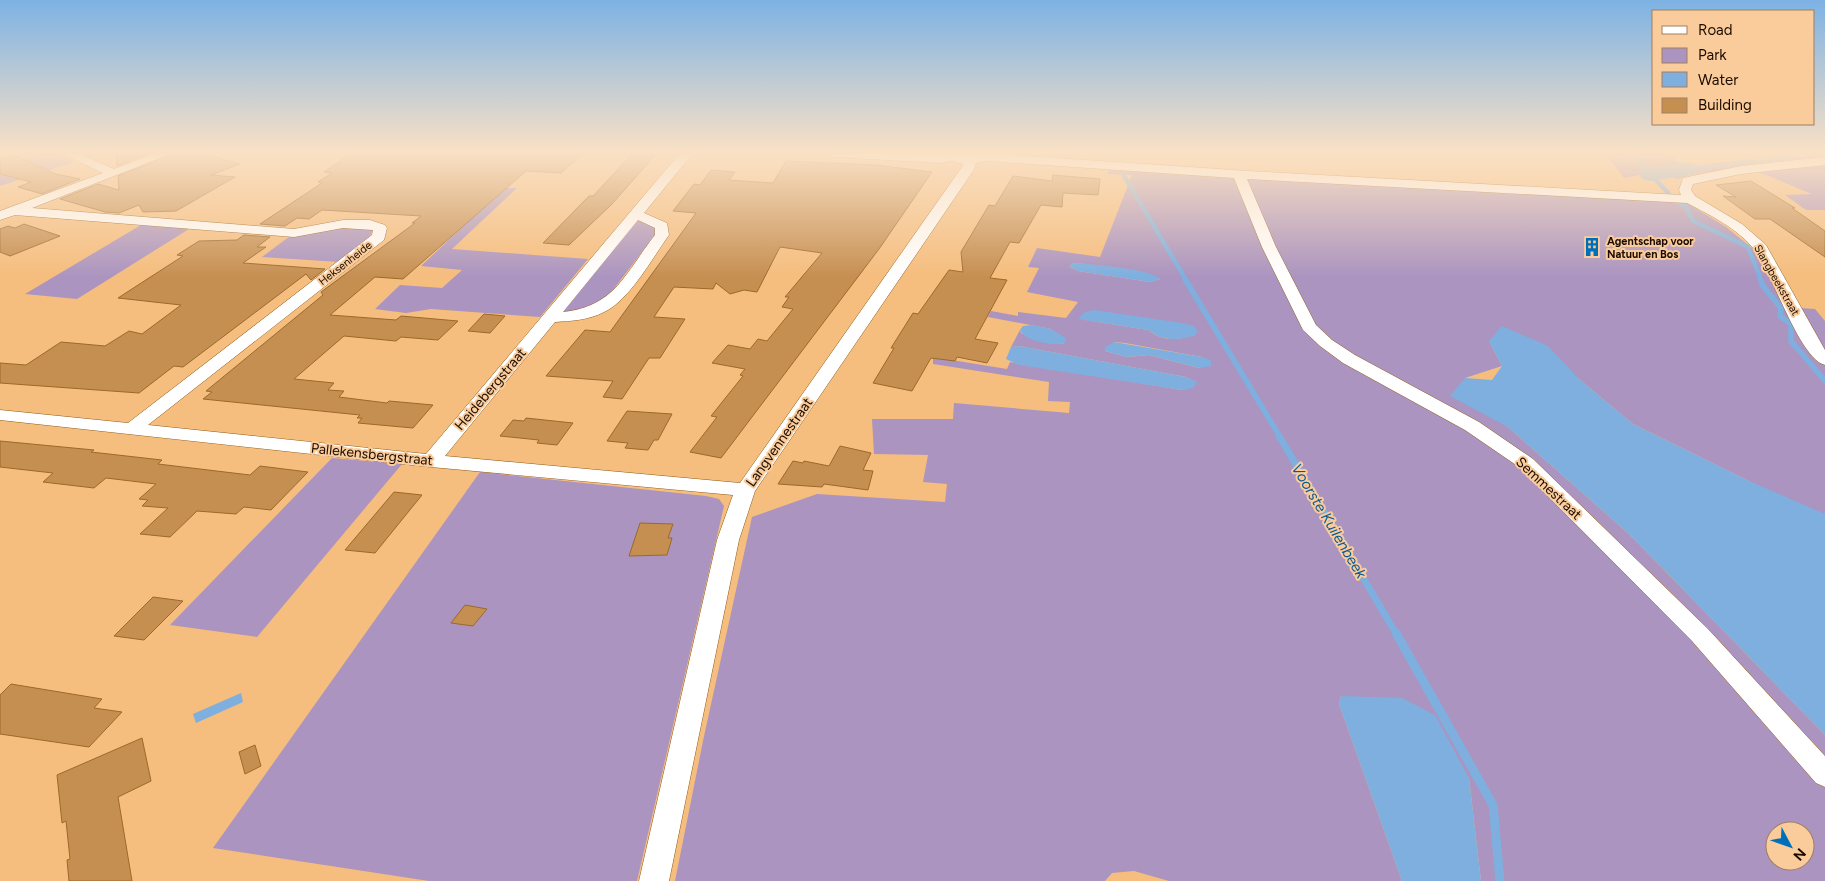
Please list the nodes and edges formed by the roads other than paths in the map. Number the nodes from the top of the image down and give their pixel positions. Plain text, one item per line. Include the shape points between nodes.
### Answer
1 (57, 194) edge
2 (652, 194) edge
3 (951, 194) edge
4 (1247, 194) edge
5 (1602, 194) edge
6 (1687, 194) edge
7 (1690, 199) junction
8 (14, 210) junction
9 (635, 214) junction
10 (0, 216) edge
11 (550, 318) junction
12 (1825, 360) edge
13 (0, 415) edge
14 (134, 428) junction
15 (431, 461) junction
16 (745, 490) junction
17 (1825, 775) edge
18 (654, 881) edge

1 - 8 street
2 - 9 street, Heidebergstraat
3 - 16 street, Langvennestraat
4 - 17 street, Semmestraat via 1269,247 1309,327 1349,359 1472,426 1526,464 1700,635
5 - 7 street
6 - 7 street
7 - 12 street, Slangbeekstraat via 1744,232 1761,248 1814,348
8 - 10 street
8 - 14 street, Heksenheide via 294,234 343,224 370,224 380,228 379,237
9 - 11 street, Heidebergstraat
9 - 11 street via 662,226 662,235 612,300 587,313
11 - 15 street, Heidebergstraat
13 - 14 street, Pallekensbergstraat
14 - 15 street, Pallekensbergstraat
15 - 16 street, Pallekensbergstraat
16 - 18 street, Langvennestraat via 728,540

